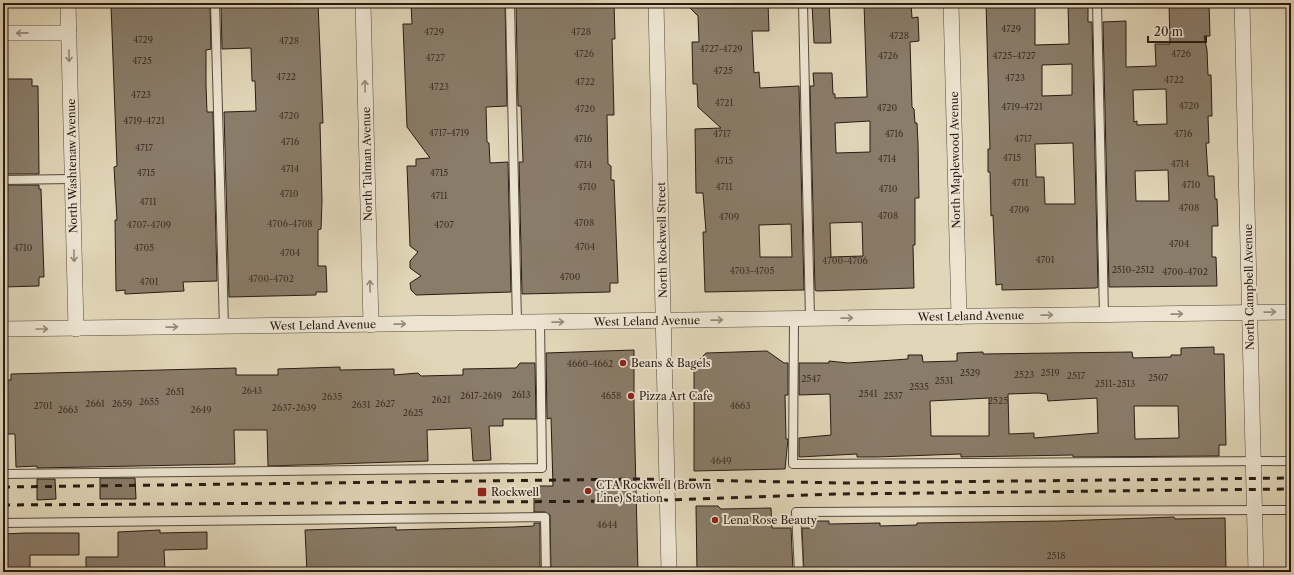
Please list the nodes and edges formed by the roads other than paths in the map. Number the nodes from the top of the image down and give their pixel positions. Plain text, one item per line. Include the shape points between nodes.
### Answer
1 (68, 3) edge
2 (215, 3) edge
3 (362, 3) edge
4 (510, 3) edge
5 (656, 3) edge
6 (803, 3) edge
7 (951, 3) edge
8 (1097, 3) edge
9 (1242, 3) edge
10 (3, 33) edge
11 (69, 33) junction
12 (72, 179) junction
13 (3, 180) edge
14 (1291, 312) edge
15 (1250, 313) junction
16 (1104, 315) junction
17 (959, 316) junction
18 (794, 319) junction
19 (810, 319) junction
20 (664, 321) junction
21 (540, 322) junction
22 (517, 323) junction
23 (370, 325) junction
24 (224, 326) junction
25 (3, 329) edge
26 (76, 329) junction
27 (1253, 461) junction
28 (1291, 461) edge
29 (3, 474) edge
30 (1255, 510) junction
31 (1291, 510) edge
32 (3, 523) edge
33 (546, 572) edge
34 (669, 572) edge
35 (799, 572) edge
36 (1256, 572) edge

1 - 11 street, North Washtenaw Avenue
2 - 24 lane
23 -> 3 street, North Talman Avenue
4 - 22 lane
5 - 20 street, North Rockwell Street
6 - 19 lane
7 - 17 street, North Maplewood Avenue
8 - 16 lane
9 - 15 street, North Campbell Avenue
11 -> 10 street
11 -> 12 street, North Washtenaw Avenue
12 - 13 lane
12 -> 26 street, North Washtenaw Avenue
15 -> 14 street, West Leland Avenue
16 -> 15 street, West Leland Avenue
15 - 27 street, North Campbell Avenue
17 -> 16 street, West Leland Avenue
19 -> 17 street, West Leland Avenue
18 - 19 street, West Leland Avenue
20 -> 18 street, West Leland Avenue
18 - 27 lane via 793,464
21 -> 20 street, West Leland Avenue
20 - 34 street, North Rockwell Street
21 - 22 street, West Leland Avenue
21 - 29 lane via 542,468
23 -> 22 street, West Leland Avenue
23 - 24 street, West Leland Avenue
26 -> 24 street, West Leland Avenue
25 -> 26 street, West Leland Avenue
27 - 28 lane
27 - 30 street, North Campbell Avenue
30 - 31 lane
30 - 35 lane via 796,512
30 - 36 street, North Campbell Avenue
32 - 33 lane via 545,517

